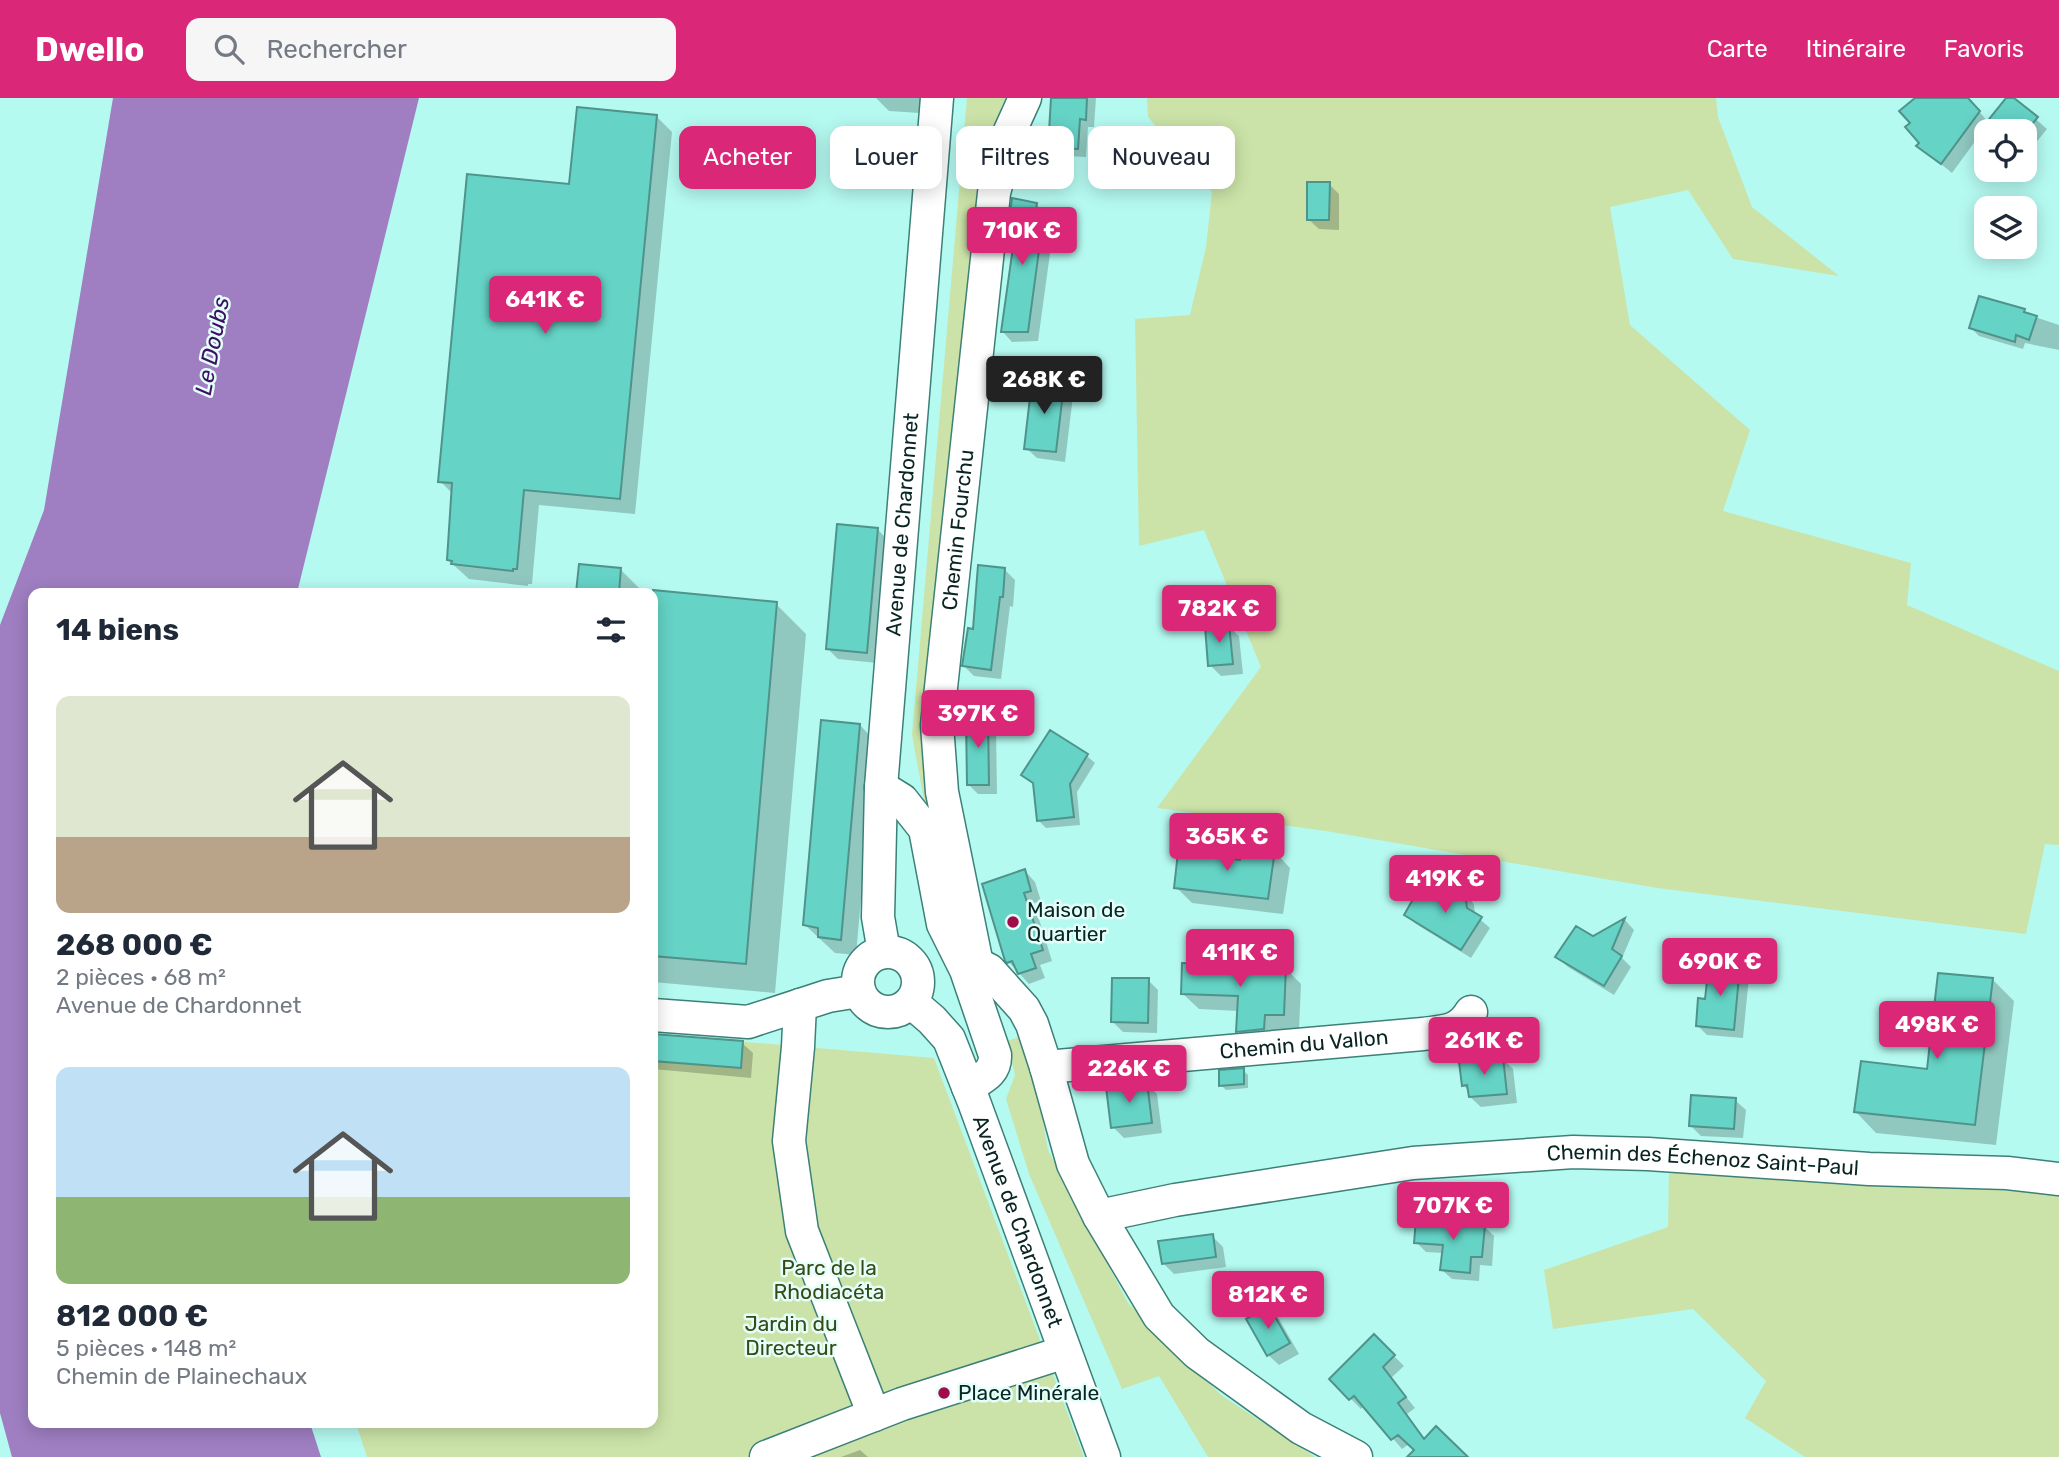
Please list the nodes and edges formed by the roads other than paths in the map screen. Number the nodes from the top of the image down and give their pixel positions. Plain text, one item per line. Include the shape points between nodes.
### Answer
1 (937, 98) edge
2 (1025, 98) edge
3 (881, 787) junction
4 (884, 952) junction
5 (972, 967) junction
6 (859, 990) junction
7 (911, 1002) junction
8 (800, 1005) junction
9 (1471, 1012) dead end
10 (658, 1015) edge
11 (1046, 1067) junction
12 (968, 1087) junction
13 (2059, 1179) edge
14 (1099, 1216) junction
15 (1065, 1352) junction
16 (874, 1415) junction
17 (766, 1457) edge
18 (1104, 1457) edge
19 (1356, 1457) edge

1 - 3 street, Avenue de Chardonnet
2 - 5 street, Chemin Fourchu via 1010,131 994,193 937,725 942,792
3 - 4 street, Avenue de Chardonnet via 878,917
3 - 5 street via 902,800 925,829 943,924
4 - 6 street via 874,955 860,970
4 - 7 street via 904,956 916,972 918,983
5 - 11 street via 989,970 1024,1009
5 - 12 street via 995,1064 992,1072
6 - 7 street via 877,1010 895,1012
6 - 8 street
7 - 12 street, Avenue de Chardonnet via 949,1039
8 - 10 street via 748,1021
8 - 16 street via 789,1141 802,1231
9 - 11 street, Chemin du Vallon via 1453,1030 1423,1034
11 - 14 street via 1073,1164
12 - 15 street, Avenue de Chardonnet
13 - 14 street, Chemin des Échenoz Saint-Paul via 1573,1152 1413,1163
14 - 19 street via 1159,1316 1197,1353 1301,1428
15 - 16 street
15 - 18 street, Avenue de Chardonnet
16 - 17 street

